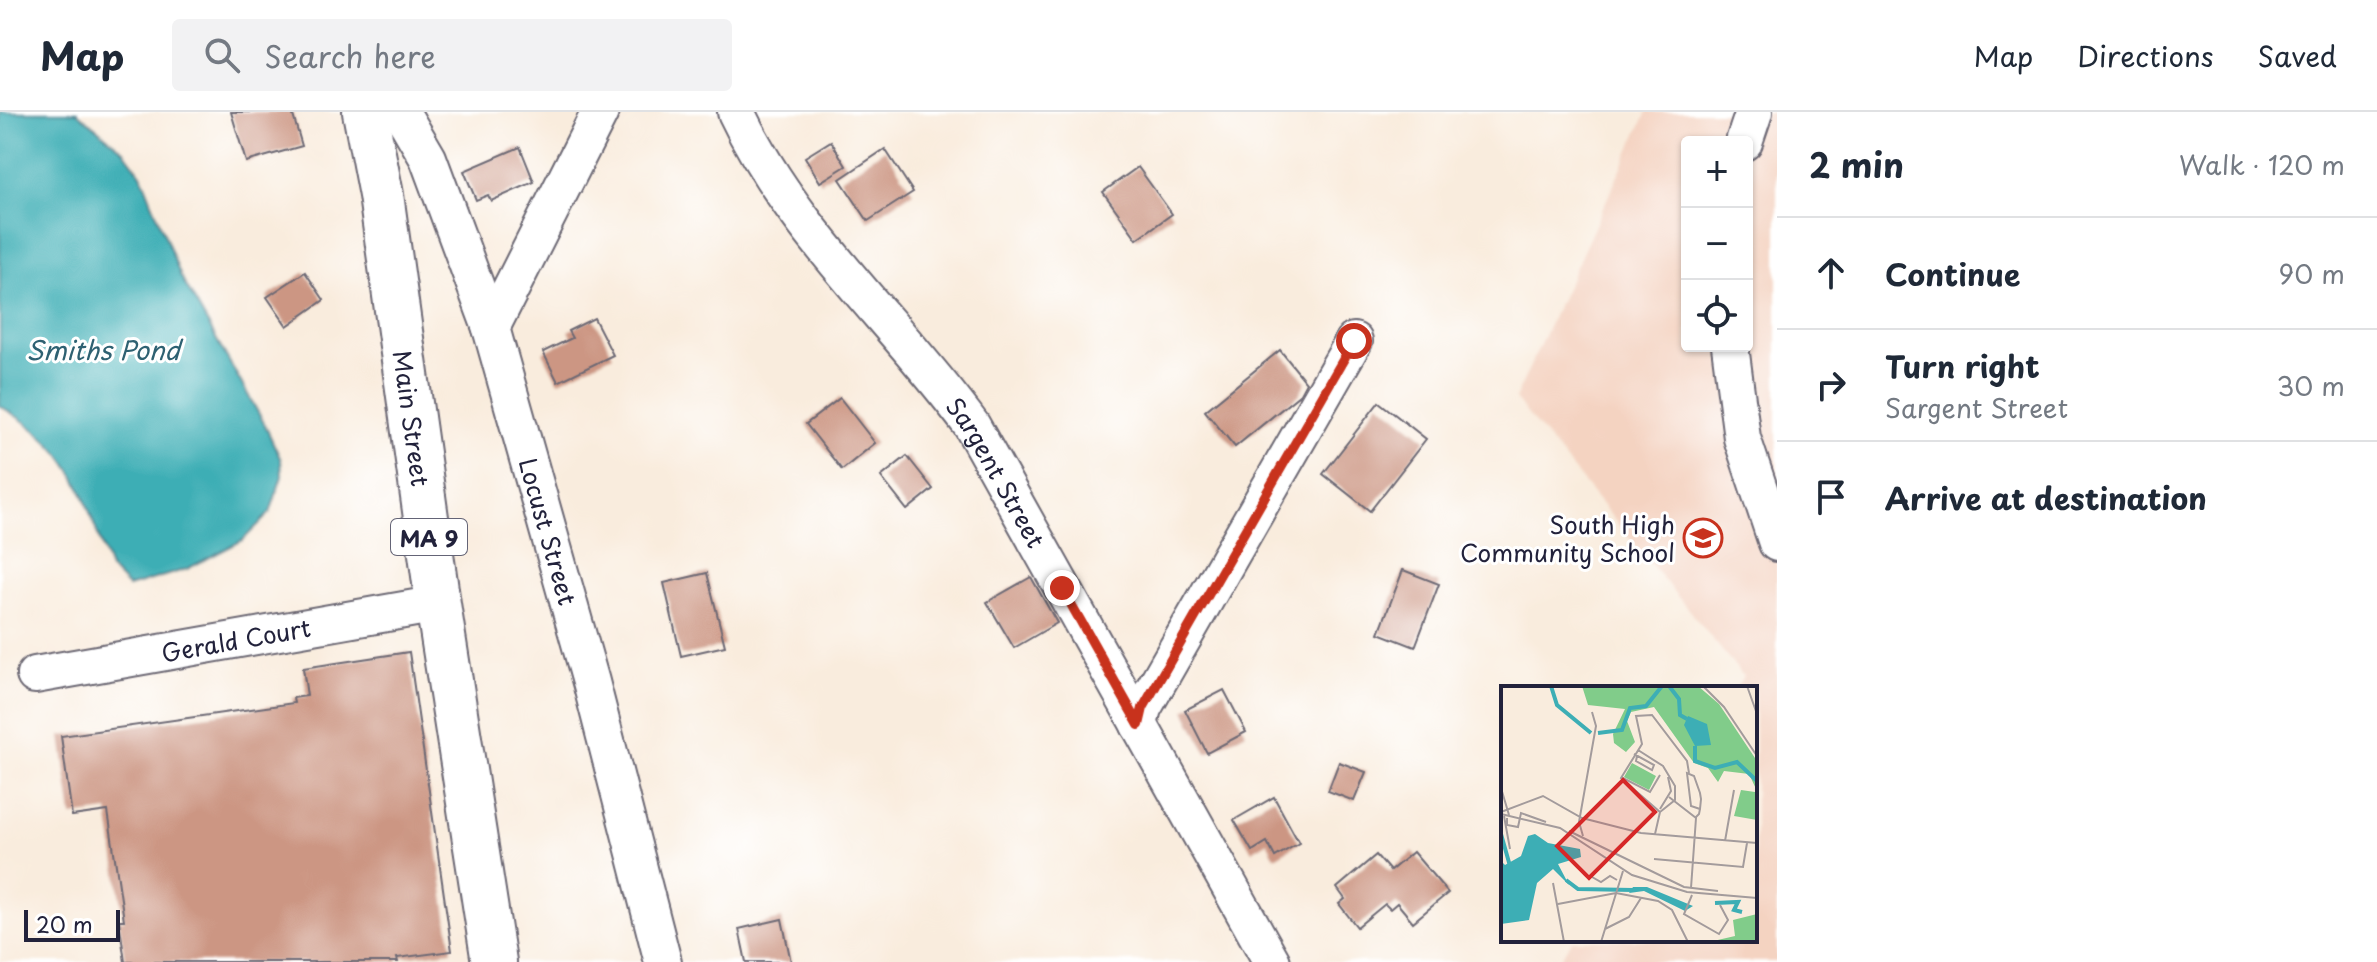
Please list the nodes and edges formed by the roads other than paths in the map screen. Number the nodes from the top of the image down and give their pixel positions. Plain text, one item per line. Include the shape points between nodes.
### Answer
1 (365, 112) edge
2 (401, 112) edge
3 (600, 112) edge
4 (736, 112) edge
5 (1754, 112) edge
6 (1746, 136) edge
7 (491, 328) junction
8 (1354, 341) dead end
9 (1731, 352) edge
10 (1777, 543) edge
11 (438, 604) junction
12 (35, 675) dead end
13 (1139, 725) junction
14 (1268, 953) edge
15 (494, 962) edge
16 (663, 962) edge

1 - 11 highway, Main Street / MA 9
2 - 7 street, Locust Street via 428,158
3 - 7 street
4 - 13 street, Sargent Street via 801,217 972,426
5 - 6 street
7 - 16 street, Locust Street
8 - 13 street via 1143,708
9 - 10 street via 1742,438
11 - 12 street, Gerald Court
11 - 15 highway, Main Street / MA 9
13 - 14 street, Sargent Street

